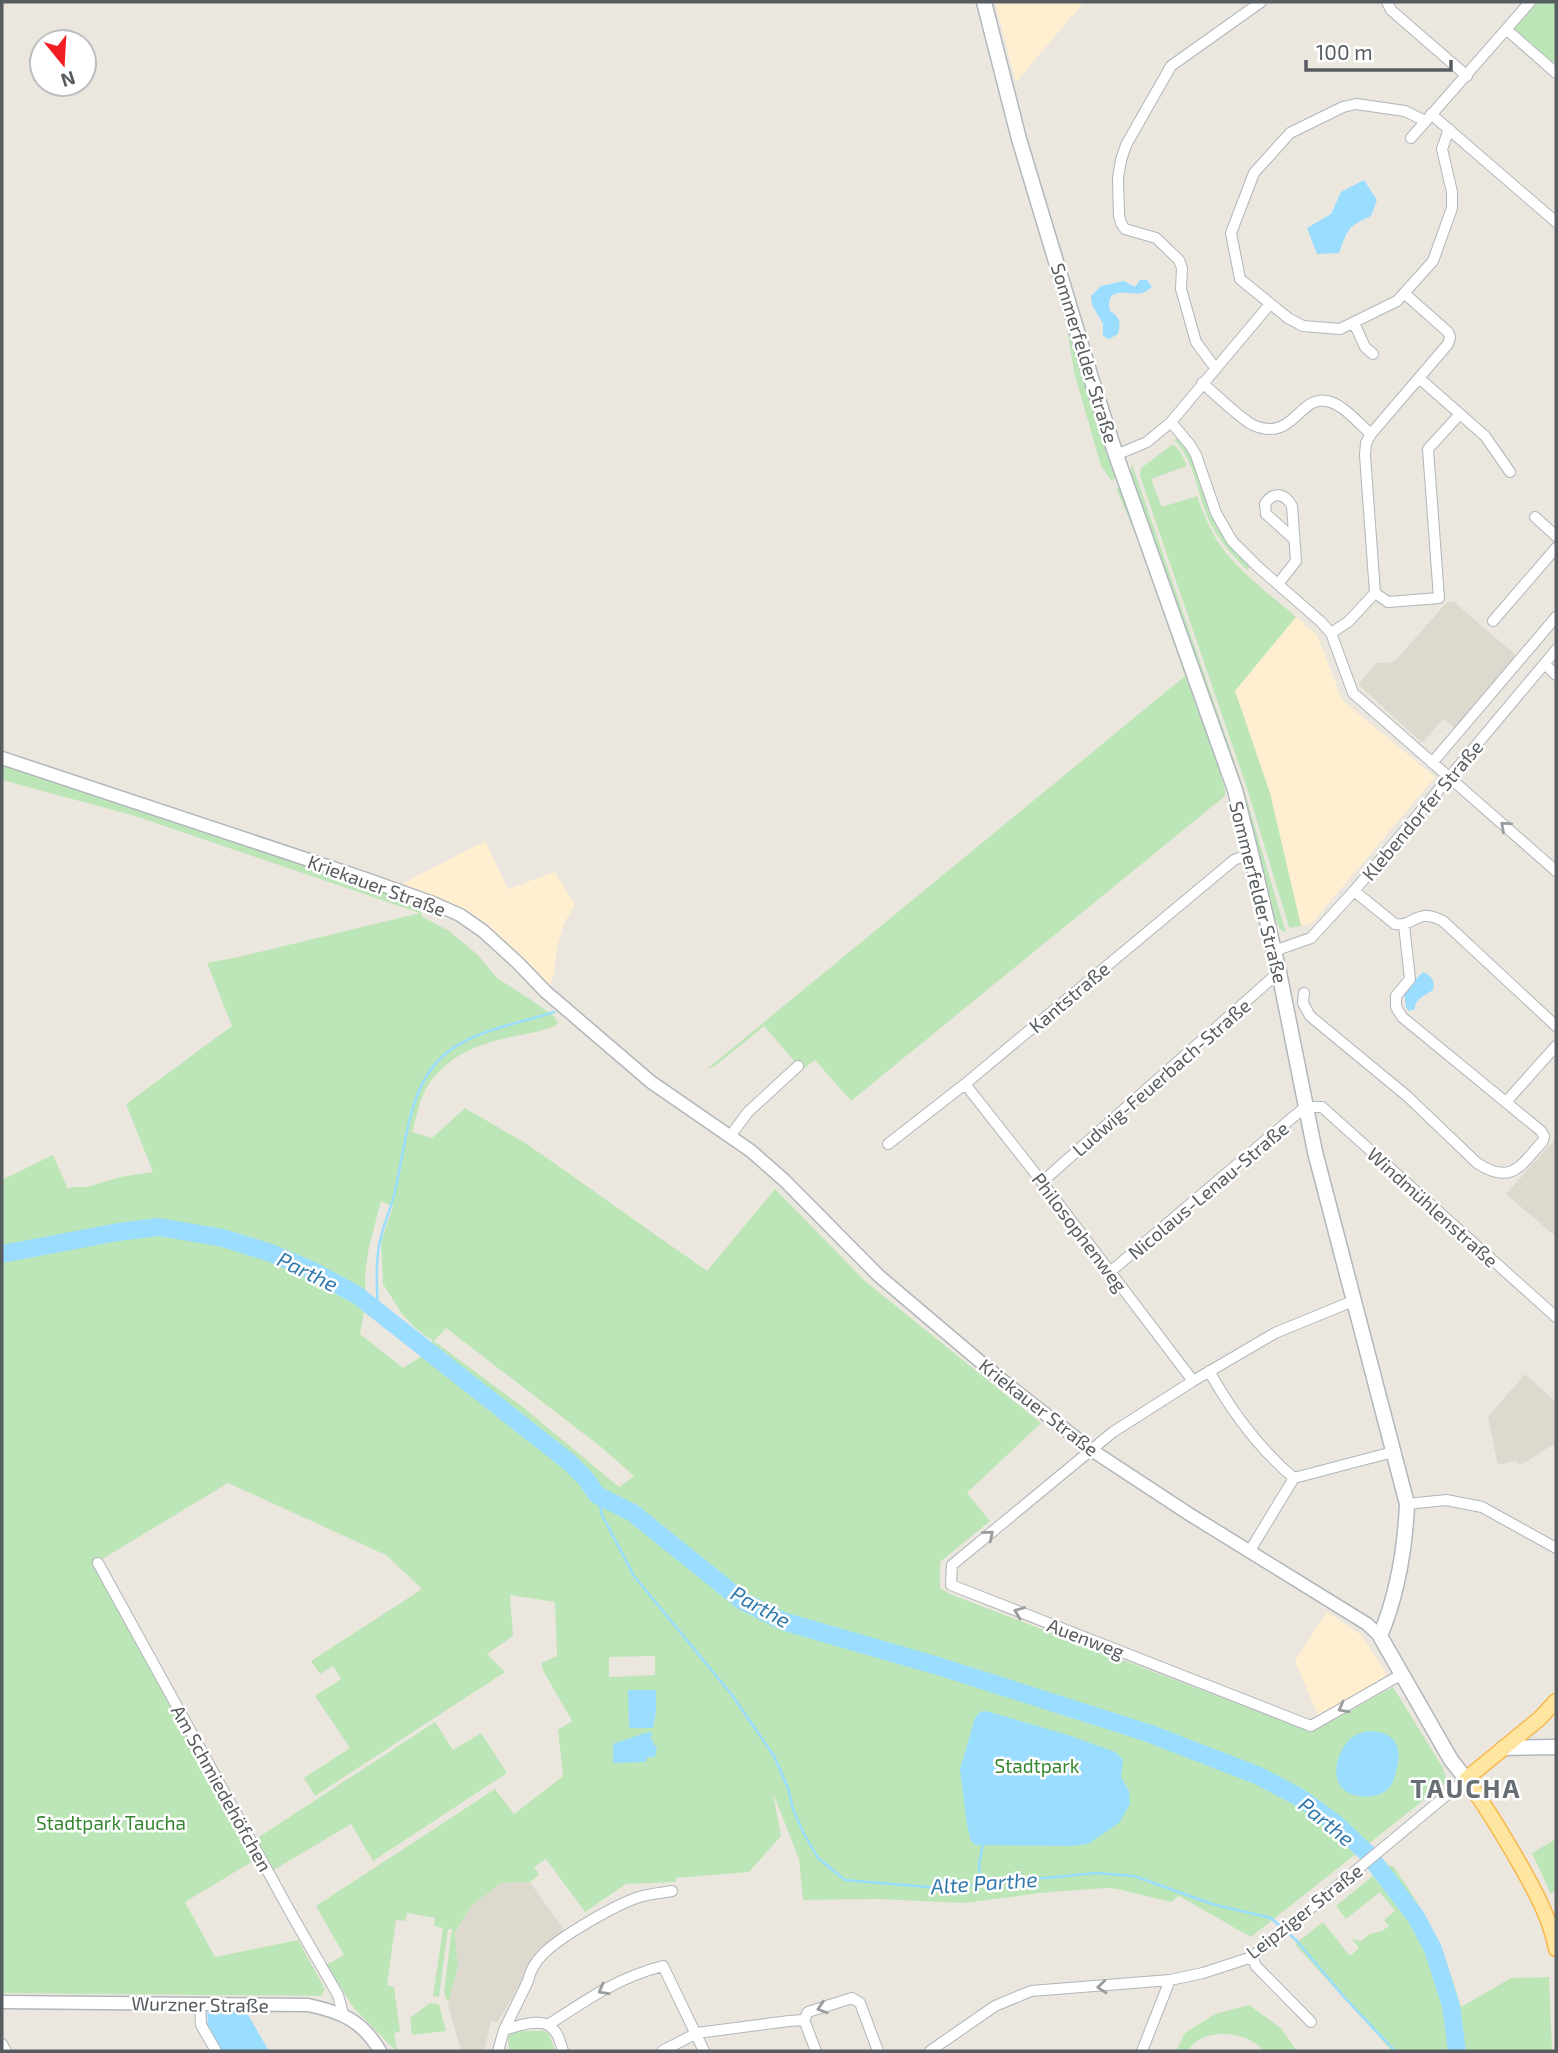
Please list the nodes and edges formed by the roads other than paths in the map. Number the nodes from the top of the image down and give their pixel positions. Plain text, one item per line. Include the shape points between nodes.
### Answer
1 (984, 2) edge
2 (1261, 2) edge
3 (1387, 2) edge
4 (1530, 2) edge
5 (1507, 30) junction
6 (1556, 73) edge
7 (1467, 76) junction
8 (1428, 118) junction
9 (1448, 129) junction
10 (1411, 138) dead end
11 (1556, 222) edge
12 (1404, 293) junction
13 (1270, 304) junction
14 (1354, 323) junction
15 (1373, 354) dead end
16 (1216, 369) junction
17 (1419, 378) junction
18 (1202, 383) junction
19 (1460, 414) junction
20 (1171, 422) junction
21 (1370, 434) junction
22 (1116, 455) junction
23 (1510, 472) dead end
24 (1535, 517) dead end
25 (1556, 536) edge
26 (1294, 539) dead end
27 (1556, 548) edge
28 (1278, 584) junction
29 (1375, 593) junction
30 (1556, 617) edge
31 (1493, 621) dead end
32 (1331, 633) junction
33 (1556, 650) edge
34 (1545, 664) junction
35 (1556, 674) edge
36 (2, 758) edge
37 (1432, 763) junction
38 (1450, 778) junction
39 (1251, 853) junction
40 (1556, 872) edge
41 (1354, 891) junction
42 (1404, 925) junction
43 (1274, 951) junction
44 (1279, 972) junction
45 (1304, 993) dead end
46 (1556, 1026) edge
47 (1556, 1046) edge
48 (798, 1066) dead end
49 (965, 1084) junction
50 (1506, 1102) junction
51 (1305, 1107) junction
52 (731, 1135) junction
53 (888, 1144) dead end
54 (1042, 1182) junction
55 (1110, 1272) junction
56 (1353, 1301) junction
57 (1556, 1317) edge
58 (1209, 1371) junction
59 (1193, 1381) junction
60 (1090, 1449) junction
61 (1393, 1452) junction
62 (1294, 1478) junction
63 (1406, 1504) junction
64 (1556, 1548) edge
65 (1249, 1552) junction
66 (98, 1563) dead end
67 (1380, 1636) junction
68 (1402, 1674) junction
69 (1554, 1707) edge
70 (1556, 1747) edge
71 (1503, 1748) junction
72 (1466, 1779) junction
73 (672, 1891) dead end
74 (1556, 1950) edge
75 (1252, 1957) junction
76 (1170, 1980) junction
77 (2, 2002) edge
78 (200, 2004) junction
79 (343, 2014) junction
80 (804, 2020) junction
81 (1311, 2022) dead end
82 (548, 2025) junction
83 (504, 2030) junction
84 (697, 2033) junction
85 (2, 2044) edge
86 (6, 2051) edge
87 (216, 2051) edge
88 (380, 2051) edge
89 (499, 2051) edge
90 (564, 2051) edge
91 (662, 2051) edge
92 (704, 2051) edge
93 (817, 2051) edge
94 (878, 2051) edge
95 (930, 2051) edge
96 (1142, 2051) edge

1 - 22 main road, Sommerfelder Straße via 1019,139
2 - 16 street via 1171,66 1126,145 1119,169 1121,223 1125,229 1156,238 1179,260 1181,289 1196,342
3 - 7 street
4 - 5 street
5 - 6 street
5 - 7 street
7 - 8 street
8 - 9 street
8 - 10 street
8 - 13 street via 1348,105 1301,126 1270,154 1250,182 1231,233 1240,279
9 - 11 street
9 - 12 street via 1442,149 1452,208 1436,255
12 - 14 street via 1392,305
12 - 17 street via 1450,337
13 - 14 street via 1303,326 1333,329
13 - 16 street
14 - 15 street
16 - 18 street
17 - 19 street
17 - 21 street
18 - 20 street
18 - 21 street via 1254,425 1282,427 1308,405 1328,401
19 - 23 street via 1485,436
19 - 29 street via 1428,449 1439,598 1388,602
20 - 22 street via 1147,442
20 - 28 street via 1196,455 1224,530
21 - 29 street via 1365,455
22 - 39 main road, Sommerfelder Straße via 1235,790
24 - 25 street
26 - 28 street via 1297,561
27 - 31 street
28 - 32 street
29 - 32 street
30 - 37 street, Klebendorfer Straße
32 - 37 street via 1353,693
33 - 34 street, Klebendorfer Straße
34 - 35 street
34 - 38 street, Klebendorfer Straße
36 - 52 street, Kriekauer Straße via 460,915 651,1082
37 - 38 street
40 -> 38 street
38 - 41 street, Klebendorfer Straße
39 - 43 main road, Sommerfelder Straße
39 - 49 street, Kantstraße via 1234,860
41 - 42 street via 1392,923
41 - 43 street, Klebendorfer Straße via 1311,938
42 - 46 street via 1421,916 1443,920
42 - 50 street via 1410,979 1396,996 1398,1012
43 - 44 main road, Sommerfelder Straße
44 - 51 main road, Sommerfelder Straße
44 - 54 street, Ludwig-Feuerbach-Straße
45 - 50 street via 1304,1006 1311,1018 1407,1096 1477,1163 1494,1172 1521,1167 1544,1140 1541,1130
47 - 50 street
48 - 52 street via 747,1112
49 - 53 street, Kantstraße
49 - 54 street, Philosophenweg
51 - 55 street, Nicolaus-Lenau-Straße
51 - 56 main road, Sommerfelder Straße
51 - 57 street, Windmühlenstraße via 1322,1107
52 - 60 street, Kriekauer Straße via 784,1180 879,1276
54 - 55 street, Philosophenweg
55 - 59 street, Philosophenweg
56 - 58 street via 1275,1334
56 - 61 main road, Sommerfelder Straße
58 - 59 street
58 - 62 street via 1253,1438
59 - 60 street
60 - 65 street, Kriekauer Straße
68 -> 60 street, Auenweg via 1311,1726 950,1585 952,1565
61 - 62 street
61 - 63 main road, Sommerfelder Straße
62 - 65 street
63 - 64 street via 1446,1500 1482,1507
63 - 67 main road, Sommerfelder Straße via 1402,1558
65 - 67 street, Kriekauer Straße
66 - 79 street, Am Schmiedehöfchen via 338,1994
67 - 68 main road
68 - 72 main road
69 - 71 main road, Leipziger Straße
70 - 71 main road
71 - 72 main road, Leipziger Straße
72 - 74 main road via 1533,1886
72 - 75 street, Leipziger Straße
73 - 83 street via 617,1907 544,1952 529,1973
75 - 76 street, Leipziger Straße
75 - 81 street
76 -> 95 street, Leipziger Straße via 1031,1991 995,2006
76 - 96 street
77 - 78 street, Wurzner Straße
78 - 79 street, Wurzner Straße via 307,2005
78 - 87 street via 201,2025
79 - 88 street, Wurzner Straße via 369,2034
80 - 84 street
80 - 93 street
94 -> 80 street via 860,2003 852,1998 808,2012
82 - 83 street via 523,2024
84 -> 82 street via 663,1966 630,1975
82 - 90 street
83 - 89 street
84 - 91 street
84 - 92 street
85 - 86 street

